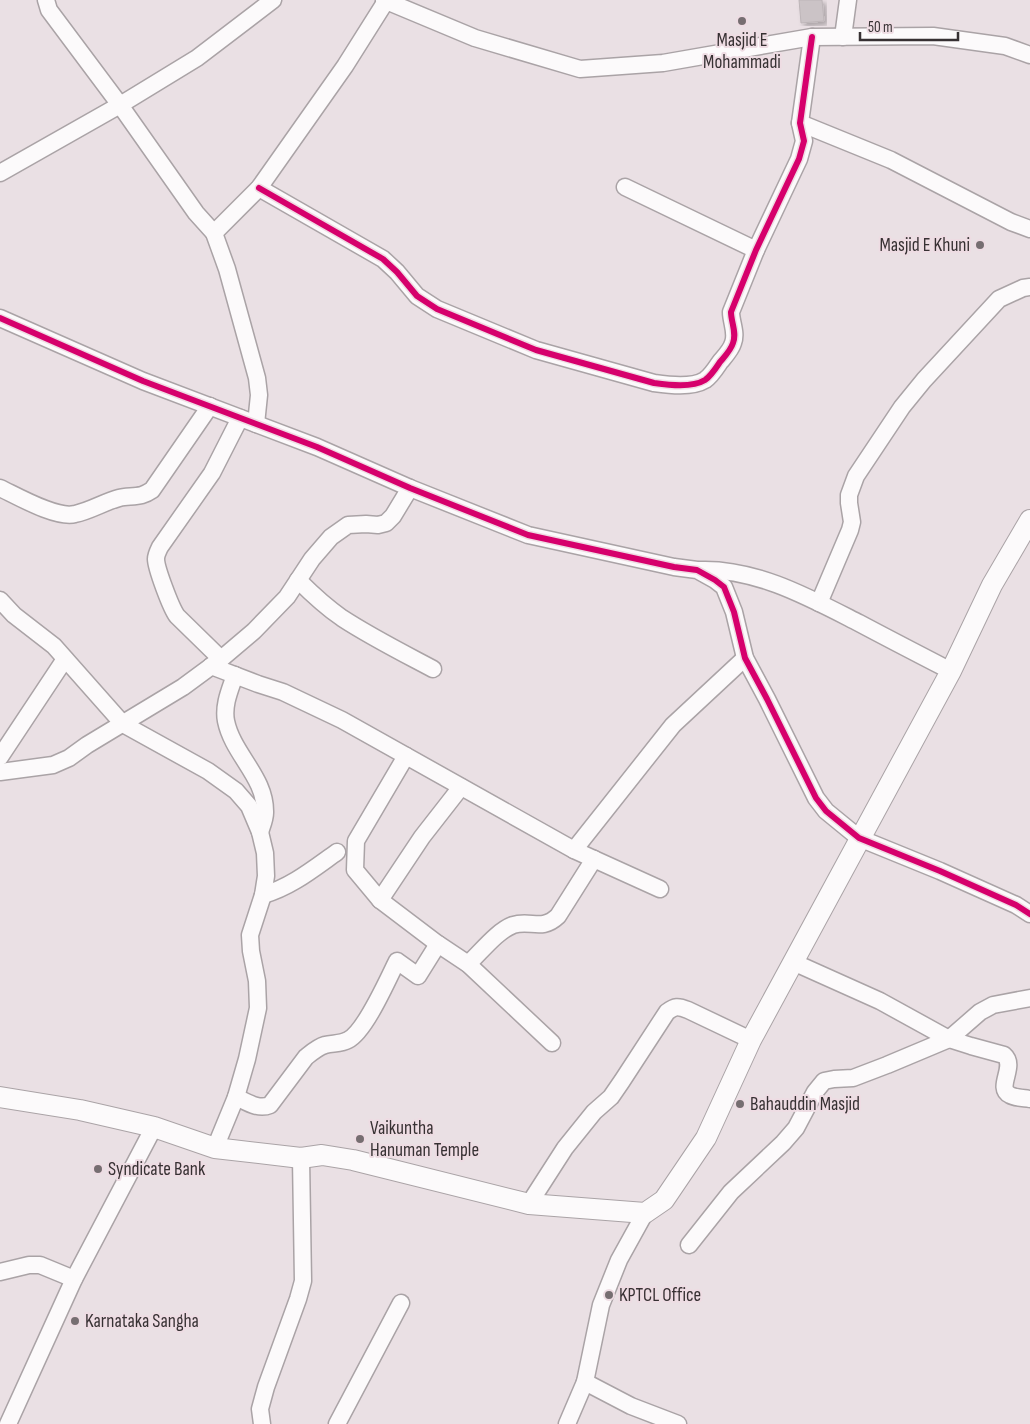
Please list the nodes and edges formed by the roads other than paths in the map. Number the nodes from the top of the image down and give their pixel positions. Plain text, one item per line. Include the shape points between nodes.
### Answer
1 (46, 0) edge
2 (273, 0) edge
3 (385, 0) edge
4 (848, 0) edge
5 (812, 37) junction
6 (844, 37) junction
7 (1030, 55) edge
8 (120, 105) junction
9 (800, 123) junction
10 (0, 174) edge
11 (625, 187) dead end
12 (259, 188) junction
13 (1030, 228) edge
14 (214, 233) junction
15 (756, 250) junction
16 (1030, 287) edge
17 (0, 318) edge
18 (210, 406) junction
19 (240, 418) junction
20 (256, 424) junction
21 (0, 488) edge
22 (410, 488) junction
23 (1030, 520) edge
24 (697, 570) junction
25 (298, 580) junction
26 (0, 600) edge
27 (819, 603) junction
28 (65, 658) junction
29 (745, 658) junction
30 (216, 662) junction
31 (433, 669) dead end
32 (951, 671) junction
33 (235, 675) junction
34 (123, 724) junction
35 (406, 756) junction
36 (0, 757) edge
37 (0, 772) edge
38 (461, 787) junction
39 (260, 832) junction
40 (859, 838) junction
41 (574, 850) junction
42 (337, 852) dead end
43 (594, 859) junction
44 (660, 889) dead end
45 (262, 895) junction
46 (380, 900) junction
47 (1030, 914) edge
48 (438, 944) junction
49 (793, 962) junction
50 (468, 964) junction
51 (1030, 998) edge
52 (949, 1039) junction
53 (751, 1040) junction
54 (552, 1043) dead end
55 (236, 1096) junction
56 (0, 1097) edge
57 (1030, 1099) edge
58 (154, 1127) junction
59 (214, 1148) junction
60 (301, 1158) junction
61 (529, 1204) junction
62 (645, 1213) junction
63 (689, 1245) dead end
64 (0, 1272) edge
65 (74, 1279) junction
66 (401, 1303) dead end
67 (585, 1382) junction
68 (8, 1424) edge
69 (262, 1424) edge
70 (337, 1424) edge
71 (567, 1424) edge
72 (678, 1424) edge

1 - 8 street via 49,10
2 - 8 street via 197,58
3 - 5 street via 475,38 580,69 663,63
3 - 12 street via 345,66
4 - 6 street
5 - 6 street
5 - 9 street
6 - 7 street via 933,36 1005,46
8 - 10 street
8 - 14 street via 196,213
9 - 13 street via 891,160 1011,222
9 - 15 street via 804,141 799,159
11 - 15 street
12 - 14 street
12 - 15 street via 383,259 417,296 437,309 536,350 673,386 704,381 734,342 731,312
14 - 20 street via 227,268 257,378
16 - 27 street via 999,299 984,315 924,380 861,468 849,495 850,530
17 - 18 street via 142,381
18 - 19 street
18 - 21 street via 152,490 141,496 118,498 67,516
19 - 20 street
19 - 30 street via 212,473 156,557 172,608
20 - 22 street
22 - 24 street via 528,535 674,568
22 - 25 street via 386,523 348,525 312,559
23 - 32 main road via 992,585
24 - 27 street via 737,572
24 - 29 street via 724,588 734,612
25 - 30 street via 287,597 254,631
25 - 31 street via 342,618
26 - 28 street
27 - 32 street
28 - 34 street
28 - 36 street
29 - 40 street via 816,798 826,811
29 - 41 street via 673,725
30 - 33 street
30 - 34 street
32 - 40 main road
33 - 35 street via 283,692
33 - 39 street via 227,698 226,720 235,745 263,794 265,815
34 - 37 street via 53,765
34 - 39 street via 236,791 249,806
35 - 38 street
35 - 46 street via 356,841 354,870
38 - 41 street
38 - 46 street via 422,837
39 - 45 street via 266,876
40 - 47 street via 940,871
40 - 49 main road
41 - 43 street
42 - 45 street via 290,884
43 - 44 street
43 - 50 street via 552,922 516,924 503,930
45 - 55 street via 250,935 258,1008
46 - 48 street
48 - 50 street
48 - 55 street via 418,976 397,961 376,1005 354,1036 348,1041 324,1045 312,1052 270,1105 259,1107
49 - 52 street via 880,1001
49 - 53 main road
50 - 54 street
51 - 52 street via 993,1005
52 - 57 street via 1004,1055 1009,1065 1004,1087 1006,1092 1010,1096
52 - 63 street via 853,1078 824,1081 783,1144 731,1192
53 - 61 street via 674,1006 611,1096 565,1148
53 - 62 main road via 706,1138 664,1200
55 - 59 street
56 - 58 main road via 80,1110
58 - 59 main road
58 - 65 street
59 - 60 main road
60 - 61 main road via 322,1155 353,1160
60 - 69 street via 303,1281 266,1387 260,1409
61 - 62 main road
62 - 67 street via 619,1260 600,1305
64 - 65 street via 40,1265
65 - 68 street
66 - 70 street
67 - 71 street
67 - 72 street via 630,1406

